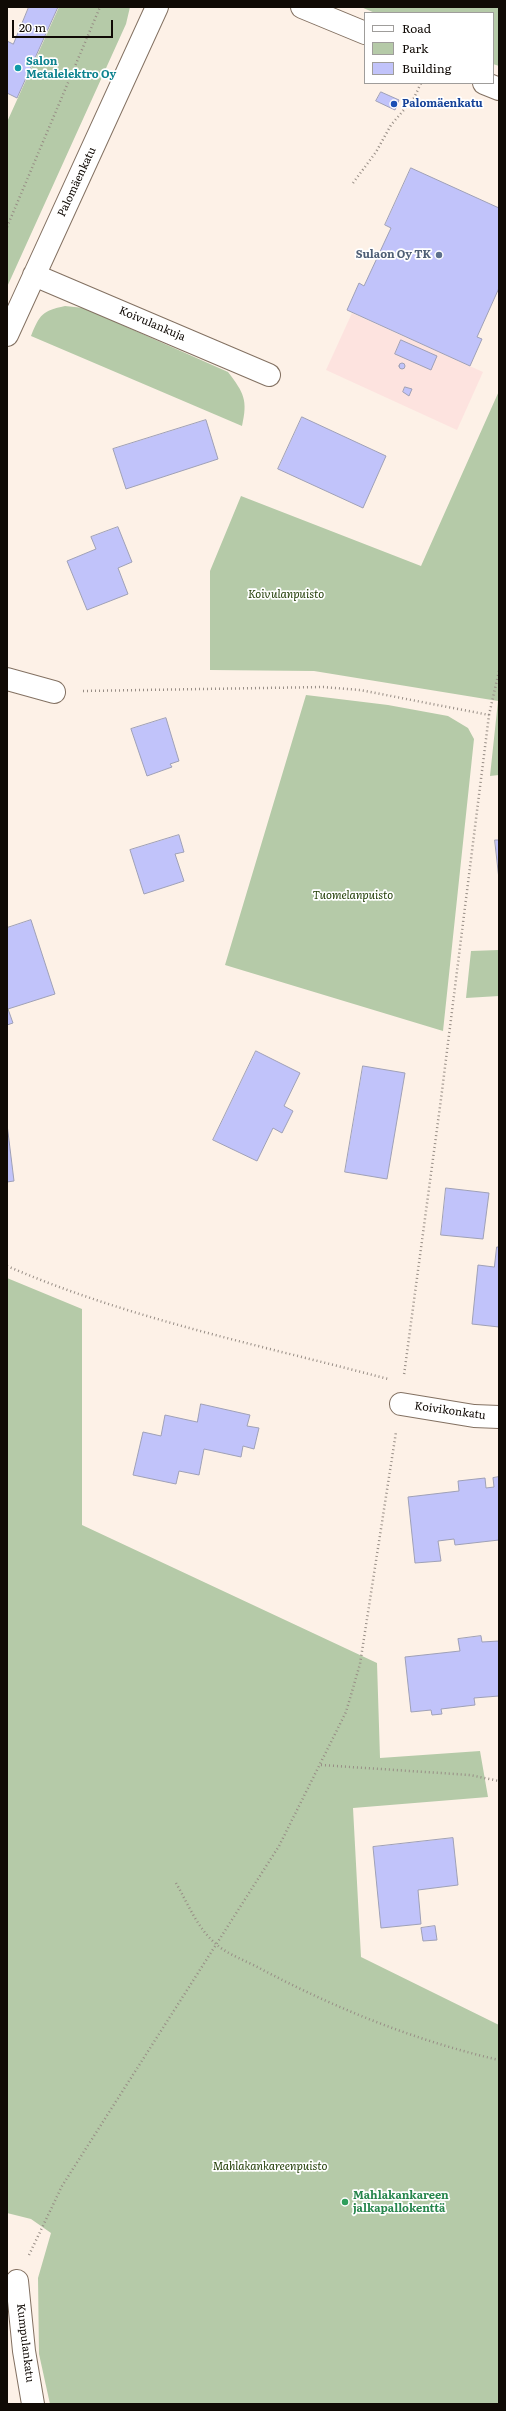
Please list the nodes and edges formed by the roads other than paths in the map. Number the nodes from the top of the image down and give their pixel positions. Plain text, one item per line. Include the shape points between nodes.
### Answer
1 (157, 7) edge
2 (302, 7) edge
3 (364, 33) edge
4 (486, 84) edge
5 (499, 90) edge
6 (34, 274) junction
7 (7, 335) edge
8 (270, 375) dead end
9 (7, 679) edge
10 (54, 692) road end
11 (401, 1404) road end
12 (499, 1417) edge
13 (17, 2281) road end
14 (33, 2404) edge

1 - 6 street, Palomäenkatu
2 - 3 street
4 - 5 street
6 - 7 street, Palomäenkatu
6 - 8 street, Koivulankuja
9 - 10 street
11 - 12 street, Koivikonkatu via 474,1416
13 - 14 street, Kumpulankatu

